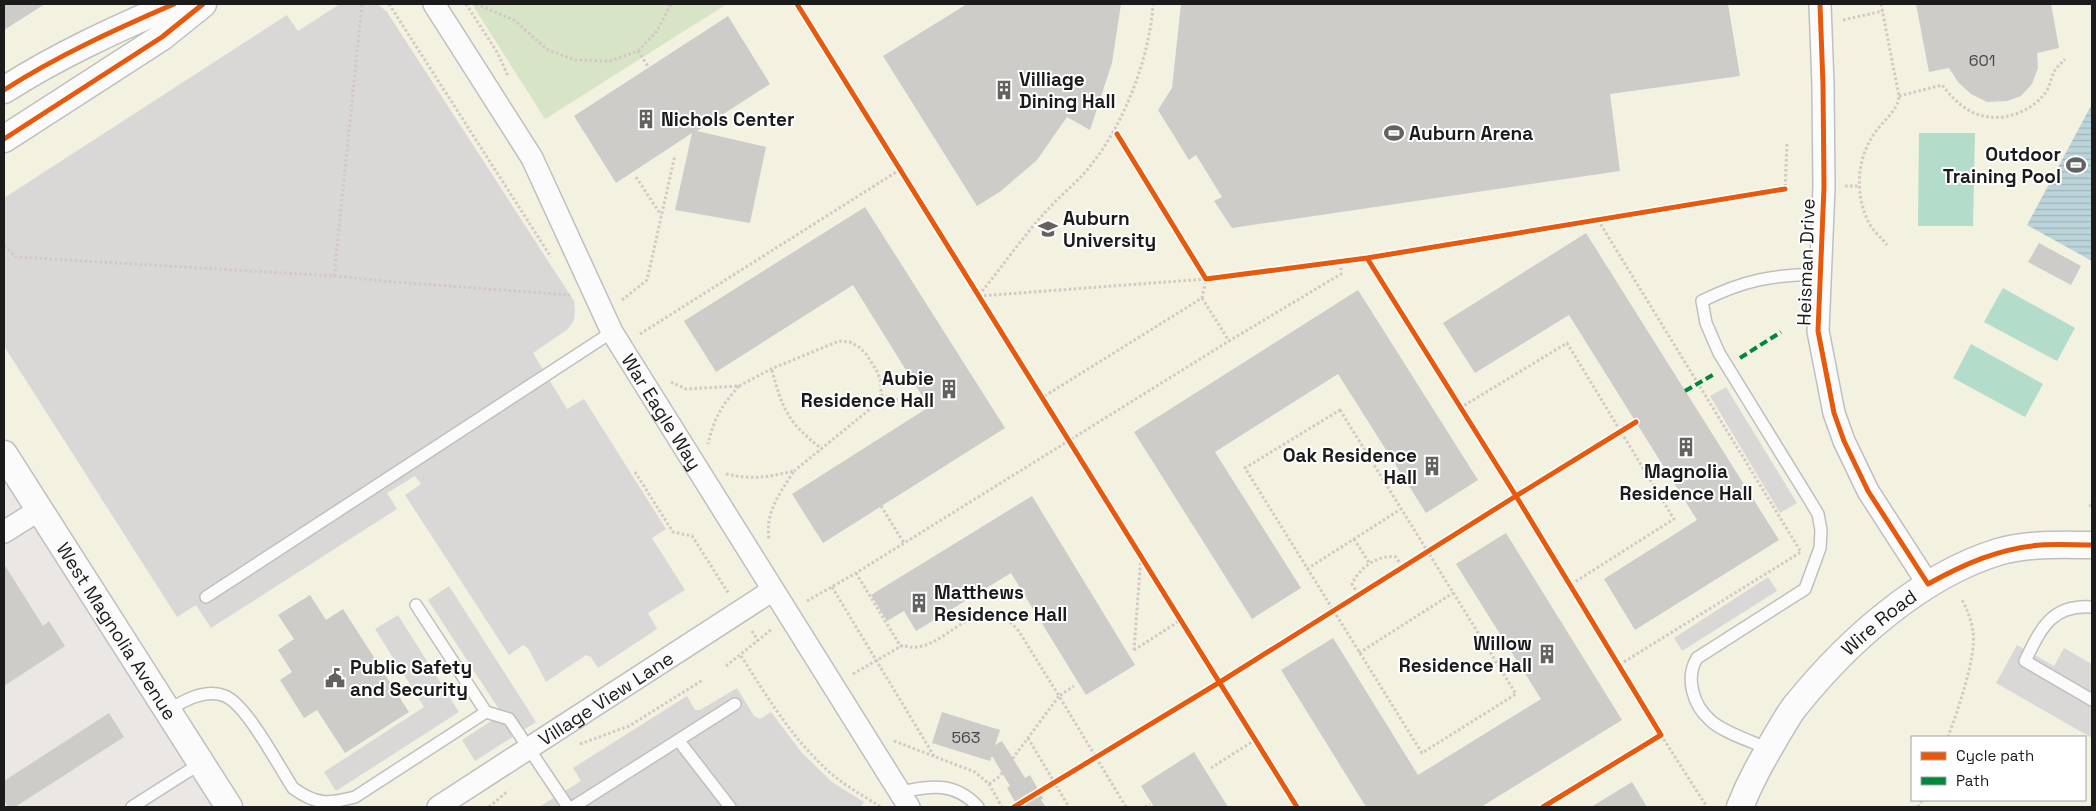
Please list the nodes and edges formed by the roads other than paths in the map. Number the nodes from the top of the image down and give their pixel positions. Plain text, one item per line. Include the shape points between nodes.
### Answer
1 (174, 4) edge
2 (203, 4) edge
3 (434, 4) edge
4 (1820, 4) edge
5 (4, 90) edge
6 (4, 139) edge
7 (1819, 274) junction
8 (612, 332) junction
9 (4, 454) edge
10 (40, 510) junction
11 (4, 532) edge
12 (2092, 545) edge
13 (1928, 584) junction
14 (773, 590) junction
15 (206, 596) dead end
16 (416, 605) dead end
17 (2092, 607) edge
18 (2092, 700) edge
19 (735, 704) dead end
20 (167, 711) junction
21 (486, 712) junction
22 (679, 740) junction
23 (528, 749) junction
24 (1769, 749) junction
25 (201, 763) junction
26 (905, 800) edge
27 (132, 807) edge
28 (229, 807) edge
29 (438, 807) edge
30 (568, 807) edge
31 (573, 807) edge
32 (730, 807) edge
33 (978, 807) edge
34 (1740, 807) edge

1 - 5 street via 51,62
2 - 6 street via 162,37
3 - 8 street, War Eagle Way via 532,158
4 - 7 street, Heisman Drive via 1824,187
7 - 13 street, Heisman Drive via 1818,331 1834,414 1868,491
7 - 24 lane via 1782,274 1763,278 1727,288 1702,301 1706,323 1720,353 1818,514 1821,530 1820,548 1805,589 1697,658 1692,665 1690,680 1694,697 1711,722
8 - 14 street, War Eagle Way
8 - 15 lane
9 - 10 street, West Magnolia Avenue
10 - 11 street
10 - 20 street, West Magnolia Avenue
12 - 13 street, Wire Road via 2042,545 1999,552 1966,564
13 - 24 street, Wire Road via 1850,646 1796,705
14 - 23 street, Village View Lane
14 - 26 street, War Eagle Way
16 - 21 lane
17 - 18 lane via 2066,609 2050,618 2025,661
19 - 22 lane
20 - 21 lane via 189,698 207,694 224,696 241,708 293,788 320,803 355,797
20 - 25 street, West Magnolia Avenue
21 - 23 lane via 509,719
22 - 31 lane
22 - 32 lane
23 - 29 street, Village View Lane
23 - 30 lane
24 - 34 street, Wire Road via 1753,774
25 - 27 lane
25 - 28 street, West Magnolia Avenue
26 - 33 lane via 931,786 958,791

